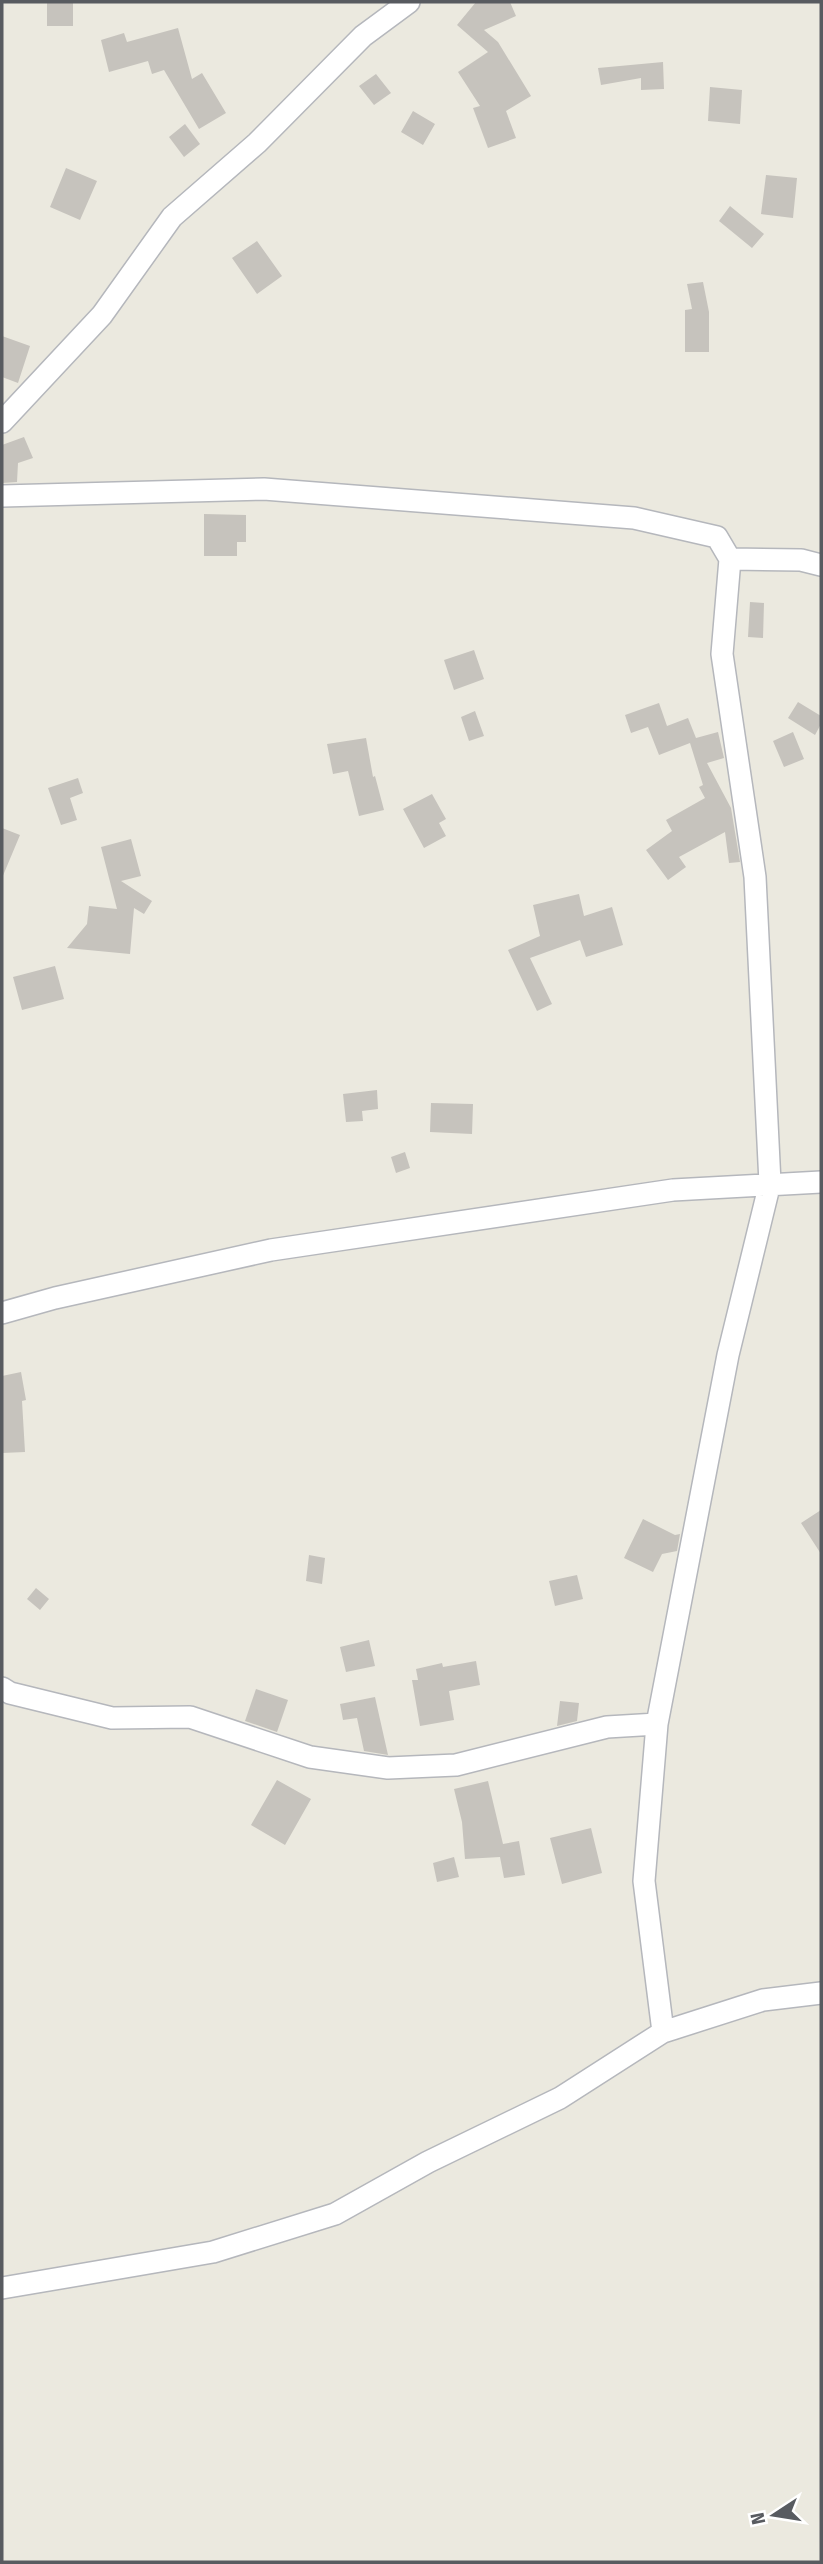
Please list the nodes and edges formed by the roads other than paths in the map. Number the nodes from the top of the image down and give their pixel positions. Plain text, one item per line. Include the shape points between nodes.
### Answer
1 (409, 2) edge
2 (2, 422) edge
3 (2, 496) edge
4 (730, 559) junction
5 (821, 565) edge
6 (821, 1182) edge
7 (770, 1183) junction
8 (2, 1313) edge
9 (2, 1688) edge
10 (657, 1724) junction
11 (821, 1993) edge
12 (663, 2032) junction
13 (2, 2288) edge

1 - 2 street via 363,36 257,143 172,217 102,315
3 - 4 street via 264,489 634,519 717,537
4 - 5 street via 802,560
4 - 7 street via 722,654 755,877
6 - 7 street
7 - 8 street via 610,1199 271,1250
7 - 10 street via 727,1355
9 - 10 street via 112,1718 190,1717 310,1757 388,1768 456,1765 607,1727
10 - 12 street via 644,1881
11 - 12 street via 763,2000
12 - 13 street via 561,2098 428,2162 335,2214 212,2252

